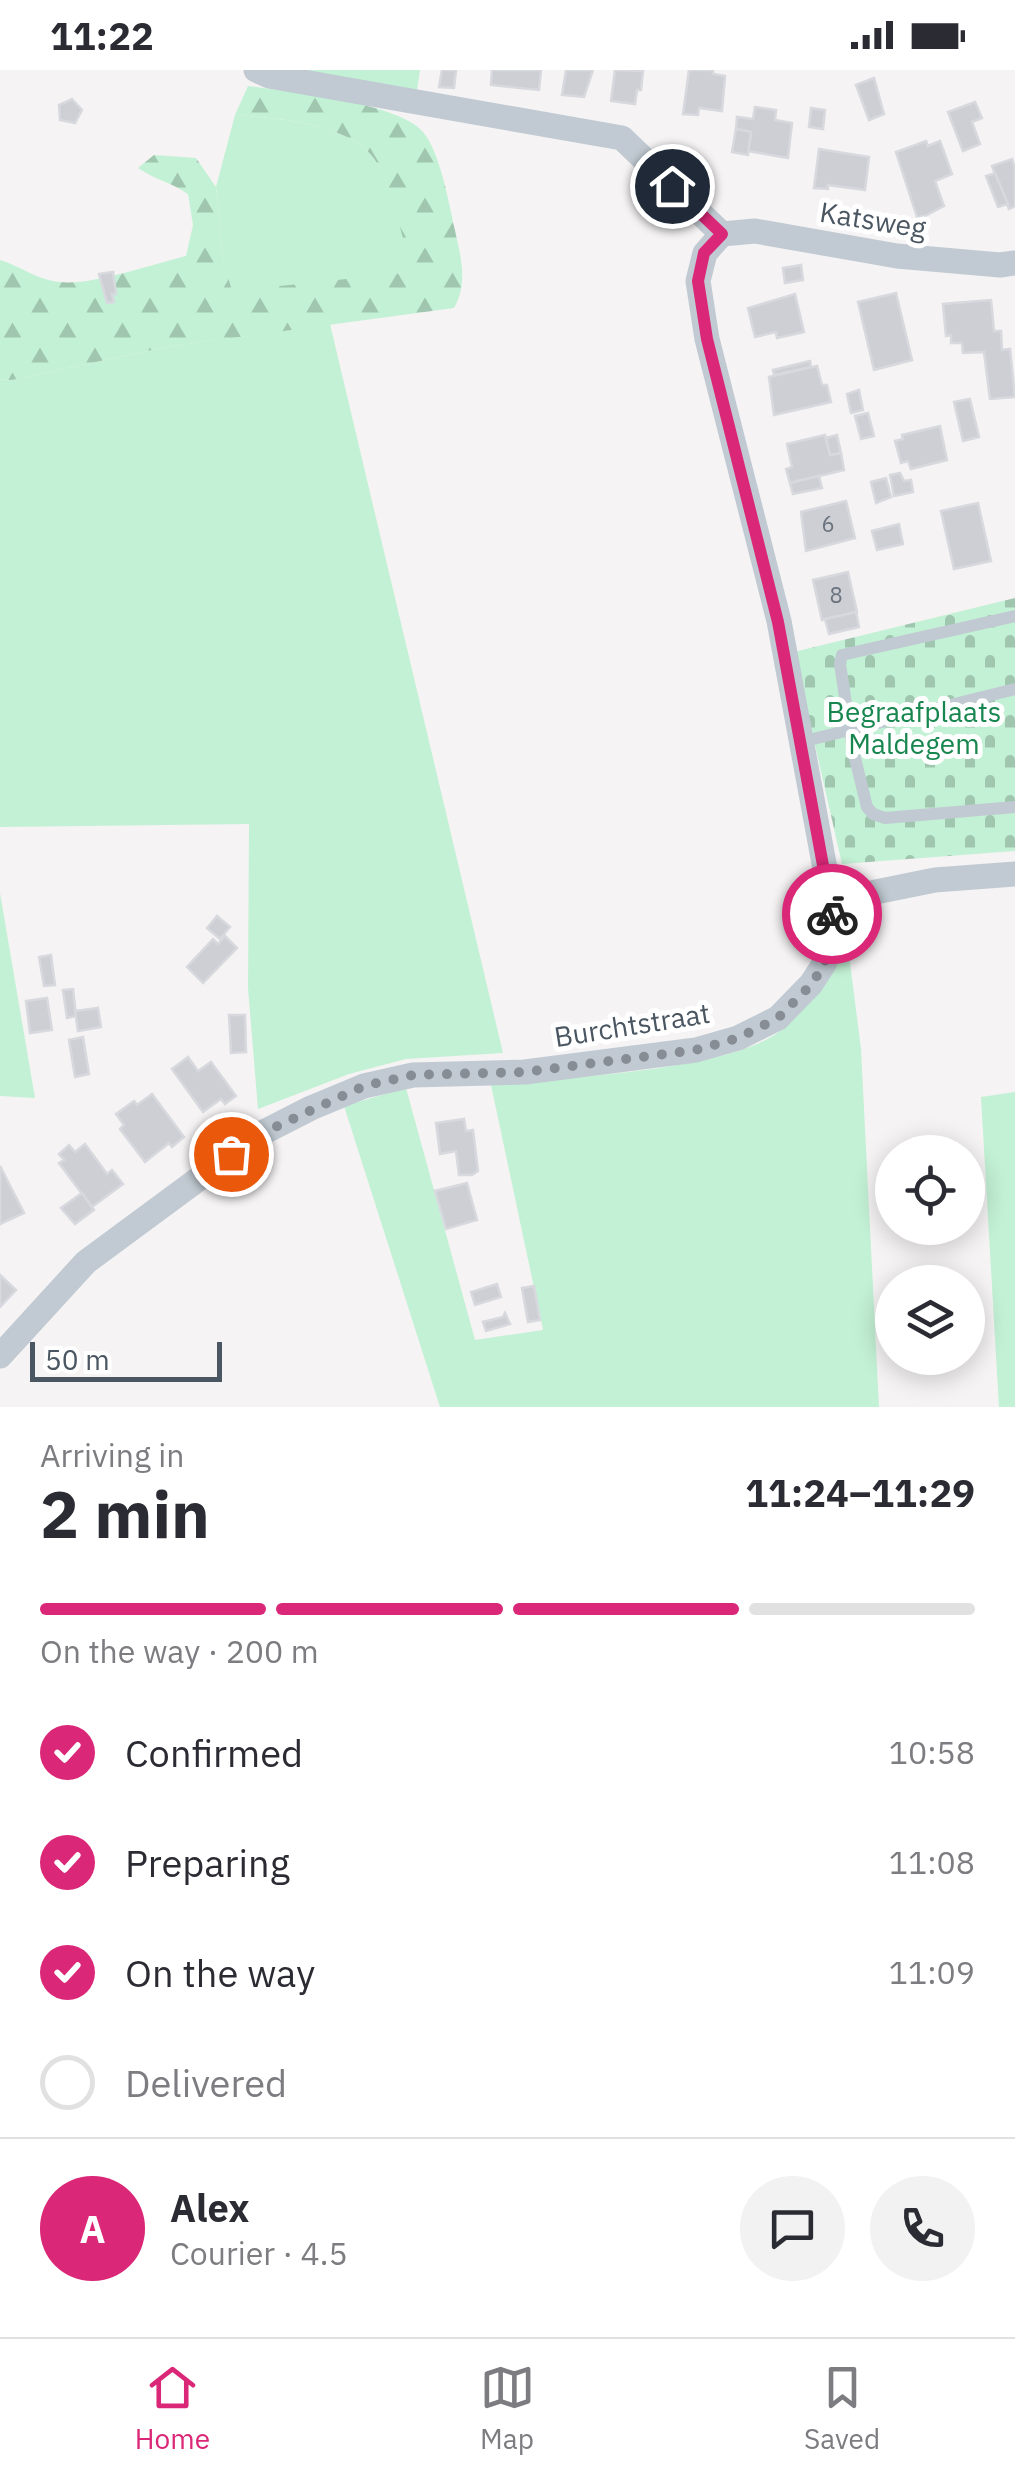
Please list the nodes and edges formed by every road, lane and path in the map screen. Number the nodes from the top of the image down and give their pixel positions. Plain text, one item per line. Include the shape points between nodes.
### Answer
1 (256, 70) edge
2 (722, 234) junction
3 (1015, 262) edge
4 (1015, 616) edge
5 (1015, 689) edge
6 (852, 728) junction
7 (801, 742) junction
8 (1015, 807) edge
9 (1015, 874) edge
10 (830, 901) junction
11 (0, 1356) edge

1 - 2 street via 622,138
2 - 3 street, Katsweg via 756,231 897,256
2 - 7 street, Burchtstraat via 704,253 698,281 707,339
4 - 6 lane via 842,655
5 - 6 lane
6 - 7 lane
6 - 8 lane via 873,814
7 - 10 street, Burchtstraat
9 - 10 street via 935,880
10 - 11 street, Burchtstraat via 834,935 824,964 778,1018 696,1050 525,1072 413,1075 311,1108 258,1135 86,1262

